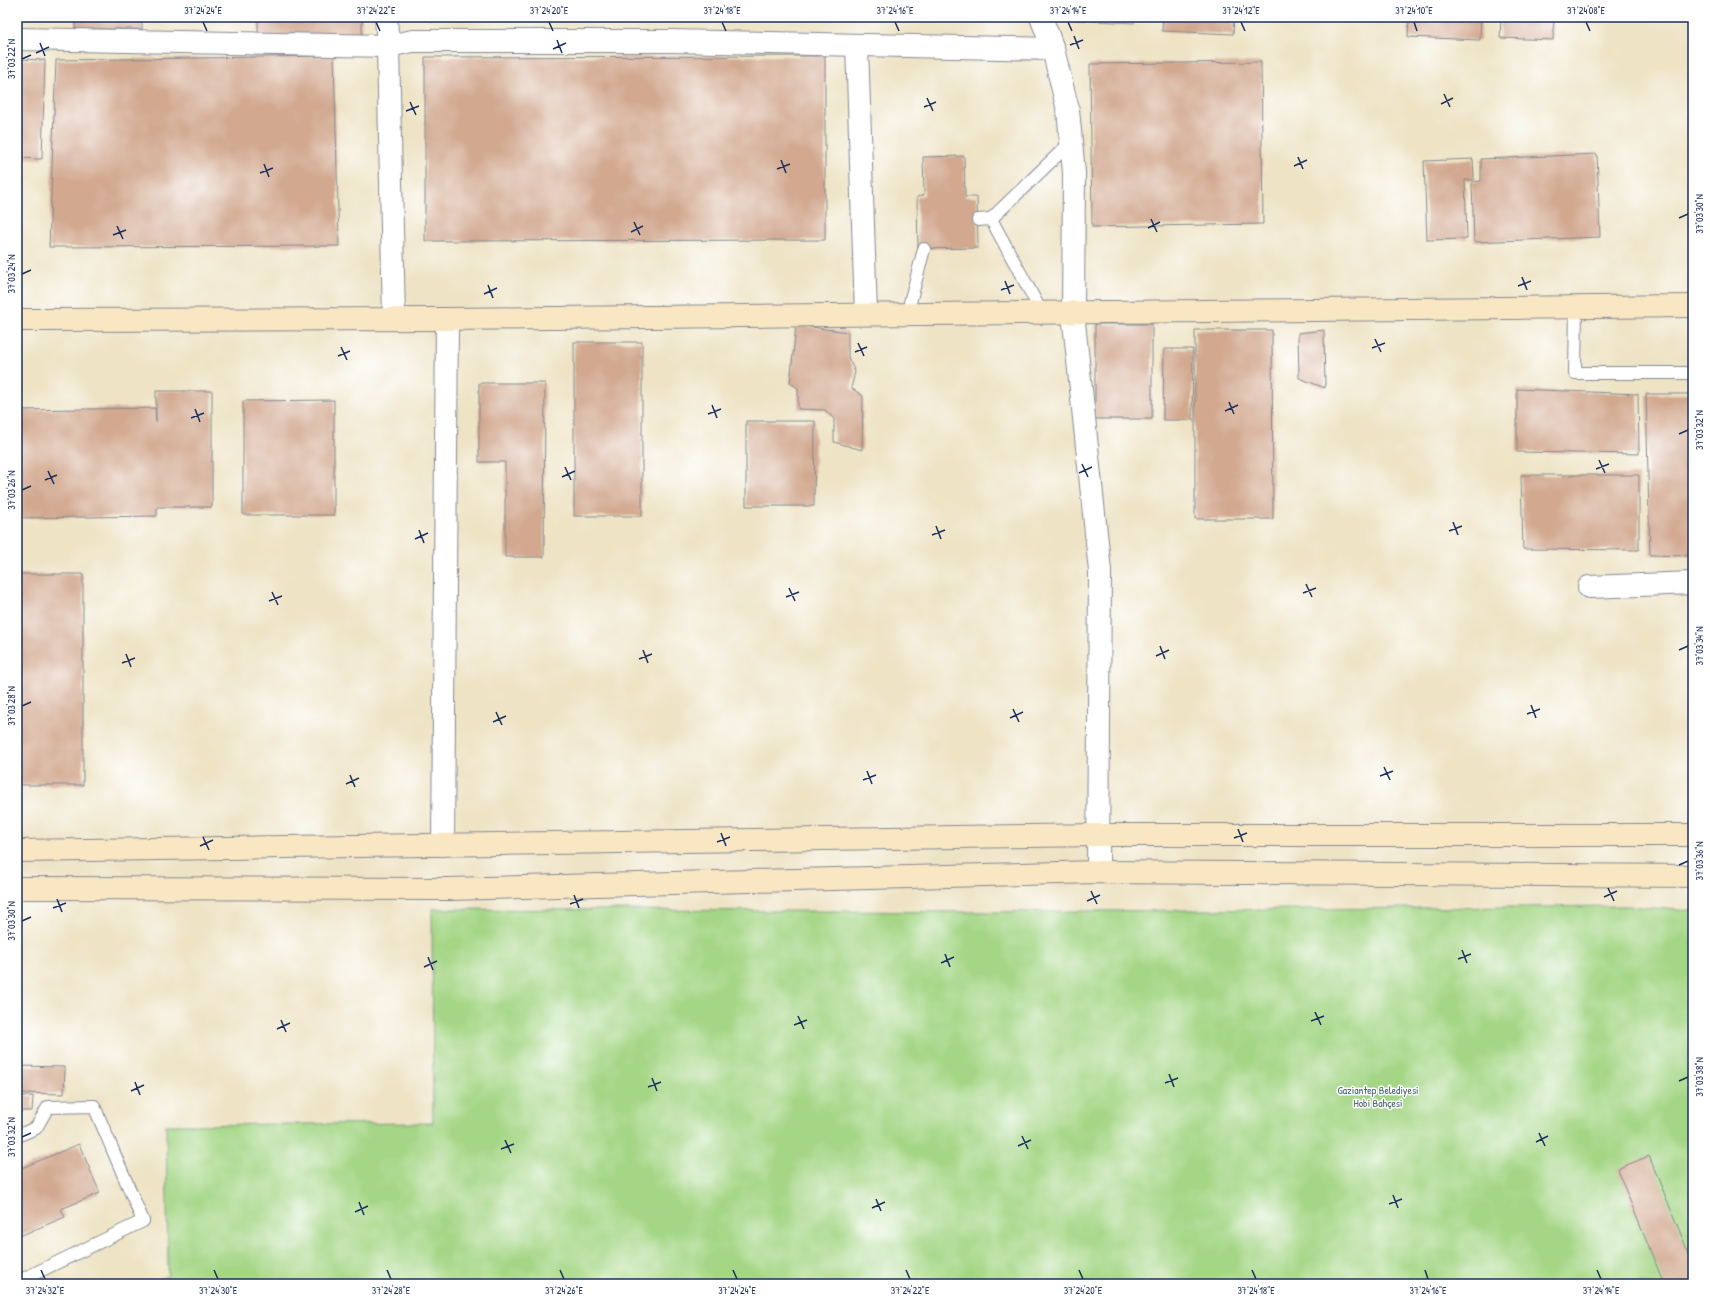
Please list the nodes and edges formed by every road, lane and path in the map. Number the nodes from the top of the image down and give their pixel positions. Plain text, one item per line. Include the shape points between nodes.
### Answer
1 (386, 17) edge
2 (1041, 17) edge
3 (17, 39) edge
4 (857, 45) junction
5 (388, 46) junction
6 (1053, 49) junction
7 (1071, 142) junction
8 (991, 219) junction
9 (978, 220) dead end
10 (924, 249) dead end
11 (1693, 306) edge
12 (1576, 307) junction
13 (1042, 313) junction
14 (1073, 313) junction
15 (866, 314) junction
16 (907, 314) junction
17 (394, 319) junction
18 (447, 319) junction
19 (17, 320) edge
20 (1693, 373) edge
21 (1693, 583) edge
22 (1588, 587) dead end
23 (1098, 835) junction
24 (1693, 835) edge
25 (442, 845) junction
26 (17, 851) edge
27 (1098, 872) junction
28 (1693, 876) edge
29 (17, 888) edge
30 (17, 1136) edge
31 (17, 1282) edge

1 - 5 street
2 - 6 street
3 - 5 street
4 - 5 street via 670,41 413,41
4 - 6 street
4 - 15 street
5 - 17 street
6 - 7 street via 1068,110
7 - 8 lane
7 - 14 street via 1074,174
8 - 9 lane
8 - 13 lane
10 - 16 lane
11 - 12 street
12 - 14 street
12 - 20 lane via 1575,373
13 - 14 street
13 - 16 street
14 - 23 street via 1100,571
15 - 16 street
15 - 18 street
17 - 18 street
17 - 19 street
18 - 25 street
21 - 22 street
23 - 24 street
23 - 25 street
23 - 27 street
25 - 26 street
27 - 28 street
27 - 29 street via 449,889
30 - 31 lane via 36,1128 48,1107 94,1106 143,1221

